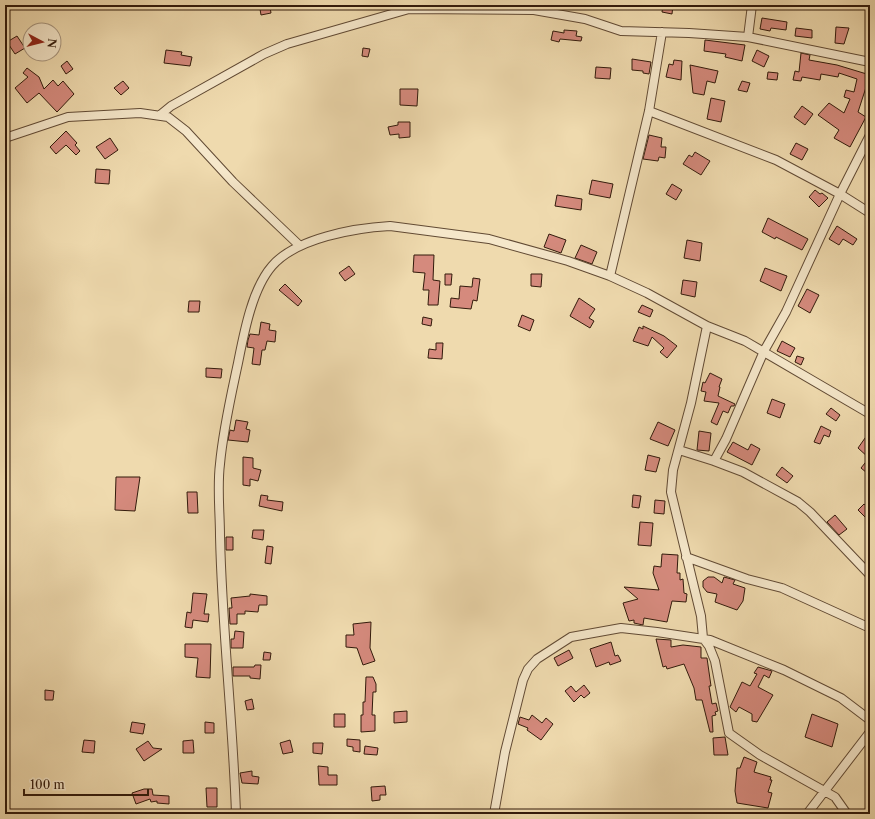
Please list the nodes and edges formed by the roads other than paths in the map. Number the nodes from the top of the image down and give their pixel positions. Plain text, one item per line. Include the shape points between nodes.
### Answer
1 (752, 5) edge
2 (408, 7) edge
3 (535, 7) edge
4 (662, 32) junction
5 (748, 37) junction
6 (870, 62) edge
7 (649, 112) junction
8 (160, 115) junction
9 (870, 135) edge
10 (5, 138) edge
11 (840, 194) junction
12 (870, 213) edge
13 (300, 246) junction
14 (610, 276) junction
15 (707, 326) junction
16 (764, 351) junction
17 (870, 414) edge
18 (679, 450) junction
19 (714, 461) junction
20 (686, 557) junction
21 (870, 574) edge
22 (870, 628) edge
23 (703, 638) junction
24 (870, 720) edge
25 (870, 732) edge
26 (825, 792) junction
27 (236, 814) edge
28 (494, 814) edge
29 (807, 814) edge
30 (848, 814) edge

1 - 5 street
2 - 3 street
2 - 8 street via 287,44 264,54 171,106
3 - 4 street via 621,31
4 - 5 street
4 - 7 street
5 - 6 street
7 - 11 street via 776,160
7 - 14 street
8 - 10 street via 140,113 68,117
8 - 13 street via 168,117 186,131 233,182
9 - 11 street
11 - 12 street
11 - 16 street via 786,312
13 - 14 street via 340,233 390,226 489,239 568,261
13 - 27 street via 273,265 258,292 240,350 228,407 220,465 221,565
14 - 15 street
15 - 16 street via 745,340
15 - 18 street
16 - 17 street
16 - 19 street
18 - 19 street
18 - 20 street via 673,470 671,492
19 - 21 street via 756,479 798,502
20 - 22 street via 747,579 782,588
20 - 23 street via 701,616
23 - 24 street via 784,670 841,698
23 - 26 street via 715,661 729,733 760,755
23 - 28 street via 621,628 571,636 537,659 523,680 505,752
25 - 26 street
26 - 29 street
26 - 30 street via 835,797

